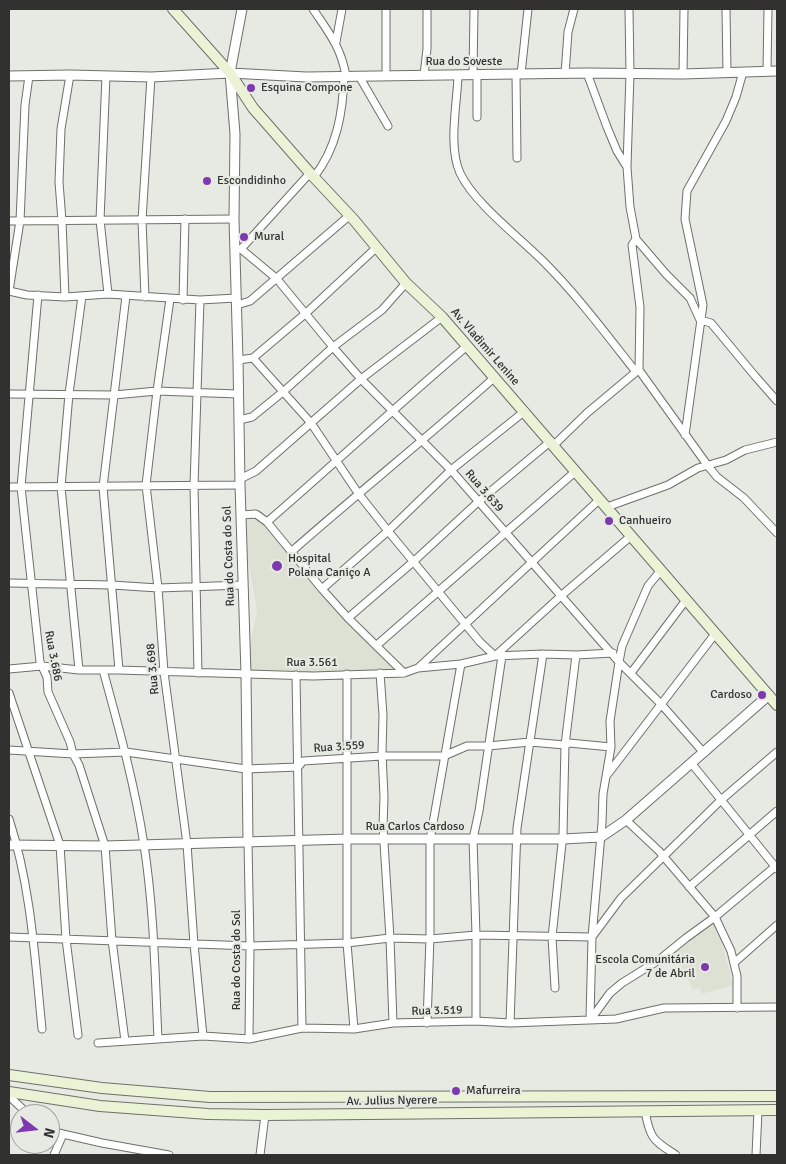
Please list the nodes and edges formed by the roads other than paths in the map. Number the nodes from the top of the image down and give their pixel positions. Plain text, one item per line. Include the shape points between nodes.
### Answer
1 (173, 9) edge
2 (242, 9) edge
3 (313, 9) edge
4 (342, 9) edge
5 (386, 9) edge
6 (427, 9) edge
7 (474, 9) edge
8 (528, 9) edge
9 (574, 9) edge
10 (629, 9) edge
11 (684, 9) edge
12 (726, 9) edge
13 (768, 9) edge
14 (336, 42) junction
15 (777, 71) edge
16 (727, 72) junction
17 (743, 72) junction
18 (767, 72) junction
19 (230, 73) junction
20 (587, 73) junction
21 (424, 74) junction
22 (519, 74) junction
23 (565, 74) junction
24 (630, 74) junction
25 (683, 74) junction
26 (70, 75) junction
27 (386, 75) junction
28 (475, 75) junction
29 (9, 76) edge
30 (29, 76) junction
31 (106, 76) junction
32 (345, 76) junction
33 (359, 76) junction
34 (458, 76) junction
35 (151, 77) junction
36 (477, 117) dead end
37 (388, 126) dead end
38 (517, 158) dead end
39 (627, 167) junction
40 (312, 175) junction
41 (350, 215) junction
42 (234, 218) junction
43 (185, 219) junction
44 (100, 220) junction
45 (142, 220) junction
46 (9, 221) edge
47 (20, 221) junction
48 (62, 221) junction
49 (636, 239) junction
50 (377, 247) junction
51 (238, 249) junction
52 (277, 278) junction
53 (406, 283) junction
54 (9, 291) edge
55 (108, 294) junction
56 (38, 295) junction
57 (65, 296) junction
58 (82, 296) junction
59 (126, 296) junction
60 (145, 297) junction
61 (170, 300) junction
62 (183, 300) junction
63 (200, 300) junction
64 (237, 301) junction
65 (305, 314) junction
66 (442, 317) junction
67 (700, 320) junction
68 (467, 346) junction
69 (333, 347) junction
70 (253, 358) junction
71 (238, 360) junction
72 (637, 371) junction
73 (495, 377) junction
74 (361, 379) junction
75 (157, 391) junction
76 (284, 391) junction
77 (9, 394) edge
78 (30, 394) junction
79 (69, 394) junction
80 (197, 394) junction
81 (238, 394) junction
82 (114, 395) junction
83 (777, 400) edge
84 (392, 410) junction
85 (525, 411) junction
86 (239, 420) junction
87 (311, 424) junction
88 (685, 435) junction
89 (423, 441) junction
90 (777, 442) edge
91 (552, 443) junction
92 (338, 460) junction
93 (708, 466) junction
94 (451, 470) junction
95 (576, 471) junction
96 (240, 482) junction
97 (146, 485) junction
98 (194, 486) junction
99 (9, 487) edge
100 (21, 487) junction
101 (61, 487) junction
102 (103, 487) junction
103 (358, 493) junction
104 (478, 502) junction
105 (604, 503) junction
106 (240, 515) junction
107 (267, 522) junction
108 (388, 531) junction
109 (505, 532) junction
110 (777, 533) edge
111 (631, 536) junction
112 (290, 552) junction
113 (413, 562) junction
114 (533, 562) junction
115 (661, 570) junction
116 (9, 583) edge
117 (30, 583) junction
118 (71, 584) junction
119 (112, 584) junction
120 (243, 585) junction
121 (196, 587) junction
122 (158, 588) junction
123 (322, 589) junction
124 (438, 593) junction
125 (562, 595) junction
126 (686, 600) junction
127 (348, 618) junction
128 (466, 624) junction
129 (715, 634) junction
130 (377, 645) junction
131 (613, 653) junction
132 (543, 654) junction
133 (576, 655) junction
134 (498, 656) junction
135 (619, 662) junction
136 (461, 664) junction
137 (42, 666) junction
138 (418, 668) junction
139 (9, 669) edge
140 (79, 670) junction
141 (103, 670) junction
142 (119, 670) junction
143 (164, 672) junction
144 (198, 673) junction
145 (380, 673) junction
146 (404, 673) junction
147 (631, 673) junction
148 (246, 674) junction
149 (347, 674) junction
150 (296, 675) junction
151 (9, 692) edge
152 (769, 695) junction
153 (661, 704) junction
154 (777, 705) edge
155 (530, 742) junction
156 (565, 745) junction
157 (488, 746) junction
158 (611, 747) junction
159 (9, 750) edge
160 (28, 750) junction
161 (126, 752) junction
162 (777, 752) edge
163 (704, 753) junction
164 (73, 754) junction
165 (382, 756) junction
166 (444, 756) junction
167 (347, 758) junction
168 (176, 760) junction
169 (692, 764) junction
170 (298, 767) junction
171 (246, 768) junction
172 (606, 776) junction
173 (720, 800) junction
174 (777, 811) edge
175 (9, 819) edge
176 (626, 820) junction
177 (750, 836) junction
178 (601, 837) junction
179 (348, 839) junction
180 (473, 839) junction
181 (517, 839) junction
182 (563, 839) junction
183 (384, 840) junction
184 (430, 840) junction
185 (299, 841) junction
186 (248, 842) junction
187 (187, 844) junction
188 (13, 845) edge
189 (60, 845) junction
190 (144, 845) junction
191 (105, 846) junction
192 (664, 856) junction
193 (777, 867) edge
194 (689, 886) junction
195 (715, 917) junction
196 (777, 925) edge
197 (476, 935) junction
198 (513, 935) junction
199 (9, 937) edge
200 (552, 937) junction
201 (592, 937) junction
202 (33, 938) junction
203 (390, 938) junction
204 (66, 939) junction
205 (430, 939) junction
206 (112, 940) junction
207 (154, 942) junction
208 (347, 943) junction
209 (194, 944) junction
210 (301, 944) junction
211 (250, 946) junction
212 (734, 963) junction
213 (555, 988) dead end
214 (777, 1007) edge
215 (737, 1008) junction
216 (590, 1019) junction
217 (476, 1021) junction
218 (393, 1023) junction
219 (427, 1023) junction
220 (510, 1023) junction
221 (302, 1028) junction
222 (42, 1029) dead end
223 (354, 1029) junction
224 (78, 1035) dead end
225 (203, 1036) junction
226 (158, 1039) junction
227 (248, 1039) junction
228 (125, 1042) junction
229 (98, 1043) dead end
230 (9, 1076) edge
231 (9, 1092) edge
232 (625, 1095) junction
233 (777, 1096) edge
234 (777, 1110) edge
235 (626, 1111) junction
236 (645, 1111) junction
237 (758, 1111) junction
238 (265, 1115) junction
239 (60, 1133) edge
240 (63, 1134) junction
241 (54, 1155) edge
242 (169, 1155) edge
243 (260, 1155) edge
244 (676, 1155) edge
245 (756, 1155) edge

1 - 19 main road, Av. Vladimir Lenine
2 - 19 street, Rua do Costa do Sol
3 - 14 street
4 - 14 street
5 - 27 street
6 - 21 street
7 - 28 street
8 - 22 street
9 - 23 street via 568,32
10 - 24 street
11 - 25 street
12 - 16 street
13 - 18 street
14 - 32 street
15 - 18 street, Rua do Soveste
16 - 17 street, Rua do Soveste
16 - 25 street, Rua do Soveste
17 - 18 street, Rua do Soveste
17 - 67 street via 726,121 686,191 685,219 702,305
19 - 32 street, Rua do Soveste
19 - 35 street, Rua do Soveste
19 - 40 main road, Av. Vladimir Lenine via 253,108
19 - 42 street, Rua do Costa do Sol via 235,134
20 - 23 street, Rua do Soveste
20 - 24 street, Rua do Soveste
20 - 39 street via 617,151
21 - 27 street, Rua do Soveste
21 - 34 street, Rua do Soveste
22 - 23 street, Rua do Soveste
22 - 28 street, Rua do Soveste
22 - 38 street
24 - 25 street, Rua do Soveste
24 - 39 street
26 - 30 street, Rua do Soveste
26 - 31 street, Rua do Soveste
26 - 48 street via 60,138 58,182
27 - 33 street, Rua do Soveste
28 - 34 street, Rua do Soveste
28 - 36 street
29 - 30 street, Rua do Soveste
30 - 47 street
31 - 35 street, Rua do Soveste
31 - 44 street
32 - 33 street, Rua do Soveste
32 - 40 street via 335,141 322,167
33 - 37 street
34 - 72 street via 454,144 460,173 481,202 567,287
35 - 45 street
39 - 49 street
40 - 41 main road, Av. Vladimir Lenine
40 - 51 street
41 - 50 main road, Av. Vladimir Lenine
41 - 52 street
42 - 43 street
42 - 51 street, Rua do Costa do Sol
43 - 45 street
43 - 62 street
44 - 45 street
44 - 48 street
44 - 55 street
45 - 60 street
46 - 47 street
47 - 48 street
47 - 54 street
48 - 57 street
49 - 67 street via 690,298
49 - 72 street via 632,245 640,307
50 - 53 main road, Av. Vladimir Lenine
50 - 65 street
51 - 52 street, Rua 3.639
51 - 64 street, Rua do Costa do Sol
52 - 64 street via 250,301
52 - 65 street, Rua 3.639
53 - 66 main road, Av. Vladimir Lenine
53 - 69 street via 382,310
54 - 56 street
55 - 58 street
55 - 59 street
56 - 57 street
56 - 78 street, Rua 3.686
57 - 58 street
58 - 79 street
59 - 60 street
59 - 82 street
60 - 61 street
61 - 62 street
61 - 75 street, Rua 3.698
62 - 63 street
63 - 64 street
63 - 80 street
64 - 71 street, Rua do Costa do Sol
65 - 69 street, Rua 3.639
65 - 70 street
66 - 68 main road, Av. Vladimir Lenine
66 - 74 street
67 - 83 street via 711,323
67 - 88 street
68 - 73 main road, Av. Vladimir Lenine
68 - 84 street
69 - 74 street, Rua 3.639
69 - 76 street
70 - 71 street
70 - 76 street
71 - 81 street, Rua do Costa do Sol
72 - 88 street
72 - 91 street
73 - 85 main road, Av. Vladimir Lenine
73 - 89 street
74 - 84 street, Rua 3.639
74 - 87 street
75 - 80 street
75 - 82 street
75 - 97 street, Rua 3.698
76 - 86 street via 252,416
76 - 87 street
77 - 78 street
78 - 79 street
78 - 100 street, Rua 3.686
79 - 82 street
79 - 101 street
80 - 81 street
80 - 98 street
81 - 86 street, Rua do Costa do Sol
82 - 102 street
84 - 89 street, Rua 3.639
84 - 92 street
85 - 91 main road, Av. Vladimir Lenine
85 - 94 street
86 - 96 street, Rua do Costa do Sol
87 - 92 street
87 - 96 street
88 - 93 street
89 - 94 street, Rua 3.639
89 - 103 street
90 - 93 street via 745,450
91 - 95 main road, Av. Vladimir Lenine
91 - 104 street
92 - 103 street
92 - 107 street
93 - 105 street via 698,468 668,486
93 - 110 street
94 - 104 street, Rua 3.639
94 - 108 street
95 - 105 main road, Av. Vladimir Lenine
95 - 109 street
96 - 98 street
96 - 106 street, Rua do Costa do Sol
97 - 98 street
97 - 102 street
97 - 122 street, Rua 3.698
98 - 121 street
99 - 100 street
100 - 101 street
100 - 117 street, Rua 3.686
101 - 102 street
101 - 118 street
102 - 119 street
103 - 108 street
103 - 112 street
104 - 109 street, Rua 3.639
104 - 113 street
105 - 111 main road, Av. Vladimir Lenine
105 - 114 street
106 - 107 street via 256,514
106 - 120 street, Rua do Costa do Sol
107 - 112 street
108 - 113 street
108 - 123 street
109 - 114 street, Rua 3.639
109 - 124 street
111 - 115 main road, Av. Vladimir Lenine
111 - 125 street
112 - 123 street
113 - 124 street
113 - 127 street
114 - 125 street, Rua 3.639
114 - 128 street
115 - 126 main road, Av. Vladimir Lenine
115 - 135 street via 648,586 622,646
116 - 117 street
117 - 118 street
117 - 137 street, Rua 3.686
118 - 119 street
118 - 140 street
119 - 122 street
119 - 142 street
120 - 121 street
120 - 148 street, Rua do Costa do Sol
121 - 122 street
121 - 144 street
122 - 143 street, Rua 3.698
123 - 127 street
124 - 128 street
124 - 130 street
125 - 131 street, Rua 3.639
125 - 134 street
126 - 129 main road, Av. Vladimir Lenine
126 - 147 street
127 - 130 street
128 - 134 street via 480,642
128 - 138 street
129 - 152 main road, Av. Vladimir Lenine
129 - 153 street
130 - 146 street
131 - 133 street, Rua 3.561
131 - 135 street, Rua 3.639
132 - 133 street, Rua 3.561
132 - 134 street, Rua 3.561
132 - 155 street
133 - 156 street
134 - 136 street, Rua 3.561
134 - 157 street
135 - 147 street, Rua 3.639
135 - 158 street via 610,724
136 - 138 street, Rua 3.561
136 - 166 street
137 - 139 street, Rua 3.561
137 - 140 street, Rua 3.561
137 - 164 street, Rua 3.686 via 48,692
138 - 146 street, Rua 3.561
140 - 141 street, Rua 3.561
141 - 142 street, Rua 3.561
141 - 161 street
142 - 143 street, Rua 3.561
143 - 144 street, Rua 3.561
143 - 168 street, Rua 3.698
144 - 148 street, Rua 3.561
145 - 146 street, Rua 3.561
145 - 149 street, Rua 3.561
145 - 165 street
147 - 153 street, Rua 3.639
148 - 150 street, Rua 3.561
148 - 171 street, Rua do Costa do Sol
149 - 150 street, Rua 3.561
149 - 167 street
150 - 170 street
151 - 160 street
152 - 154 main road, Av. Vladimir Lenine
152 - 163 street
153 - 163 street, Rua 3.639
153 - 172 street
155 - 156 street, Rua 3.559
155 - 157 street, Rua 3.559
155 - 181 street
156 - 158 street, Rua 3.559
156 - 182 street
157 - 166 street, Rua 3.559 via 467,746
157 - 180 street
158 - 172 street
159 - 160 street, Rua 3.559
160 - 164 street, Rua 3.559
160 - 189 street
161 - 164 street, Rua 3.559
161 - 168 street, Rua 3.559
161 - 190 street
162 - 173 street
163 - 169 street
164 - 191 street, Rua 3.686
165 - 166 street, Rua 3.559
165 - 167 street, Rua 3.559
165 - 183 street
166 - 184 street
167 - 170 street, Rua 3.559 via 303,761
167 - 179 street
168 - 171 street, Rua 3.559
168 - 187 street, Rua 3.698
169 - 173 street
169 - 176 street
170 - 171 street, Rua 3.559
170 - 185 street
171 - 186 street, Rua do Costa do Sol
172 - 178 street
173 - 177 street
173 - 192 street
174 - 177 street
175 - 188 street
176 - 178 street
176 - 192 street
177 - 193 street
177 - 194 street
178 - 182 street, Rua Carlos Cardoso
178 - 201 street
179 - 183 street, Rua Carlos Cardoso
179 - 185 street, Rua Carlos Cardoso
179 - 208 street
180 - 181 street, Rua Carlos Cardoso
180 - 184 street, Rua Carlos Cardoso
180 - 197 street
181 - 182 street, Rua Carlos Cardoso
181 - 198 street
182 - 200 street
183 - 184 street, Rua Carlos Cardoso
183 - 203 street
184 - 205 street
185 - 186 street, Rua Carlos Cardoso
185 - 210 street
186 - 187 street, Rua Carlos Cardoso
186 - 211 street, Rua do Costa do Sol
187 - 190 street, Rua Carlos Cardoso
187 - 209 street, Rua 3.698
188 - 189 street, Rua Carlos Cardoso
188 - 202 street
189 - 191 street, Rua Carlos Cardoso
189 - 204 street
190 - 191 street, Rua Carlos Cardoso
190 - 207 street
191 - 206 street, Rua 3.686
192 - 194 street
192 - 201 street via 621,898
193 - 195 street
194 - 195 street
195 - 212 street
195 - 216 street via 622,983
196 - 212 street
197 - 198 street
197 - 205 street
197 - 217 street
198 - 200 street
198 - 220 street
199 - 202 street
200 - 201 street
200 - 213 street
201 - 216 street
202 - 204 street
202 - 222 street
203 - 205 street
203 - 208 street
203 - 218 street
204 - 206 street
204 - 224 street
205 - 219 street
206 - 207 street
206 - 228 street, Rua 3.686
207 - 209 street
207 - 226 street
208 - 210 street
208 - 223 street
209 - 211 street
209 - 225 street, Rua 3.698
210 - 211 street
210 - 221 street
211 - 227 street, Rua do Costa do Sol
212 - 215 street
214 - 215 street, Rua 3.519
215 - 216 street, Rua 3.519 via 664,1008 616,1019
216 - 220 street, Rua 3.519
217 - 219 street, Rua 3.519
217 - 220 street, Rua 3.519
218 - 219 street, Rua 3.519
218 - 223 street, Rua 3.519
221 - 223 street, Rua 3.519
221 - 227 street, Rua 3.519
225 - 226 street, Rua 3.519
225 - 227 street, Rua 3.519
226 - 228 street, Rua 3.519
228 - 229 street, Rua 3.519
230 - 232 main road, Av. Julius Nyerere via 210,1097
231 - 238 main road, Av. Julius Nyerere via 100,1106
232 - 233 main road, Av. Julius Nyerere
232 - 235 main road
234 - 237 main road, Av. Julius Nyerere
235 - 236 main road, Av. Julius Nyerere
235 - 238 main road, Av. Julius Nyerere
236 - 237 main road, Av. Julius Nyerere
236 - 244 street via 653,1139
237 - 245 street
238 - 243 street
239 - 240 street
240 - 241 street
240 - 242 street

